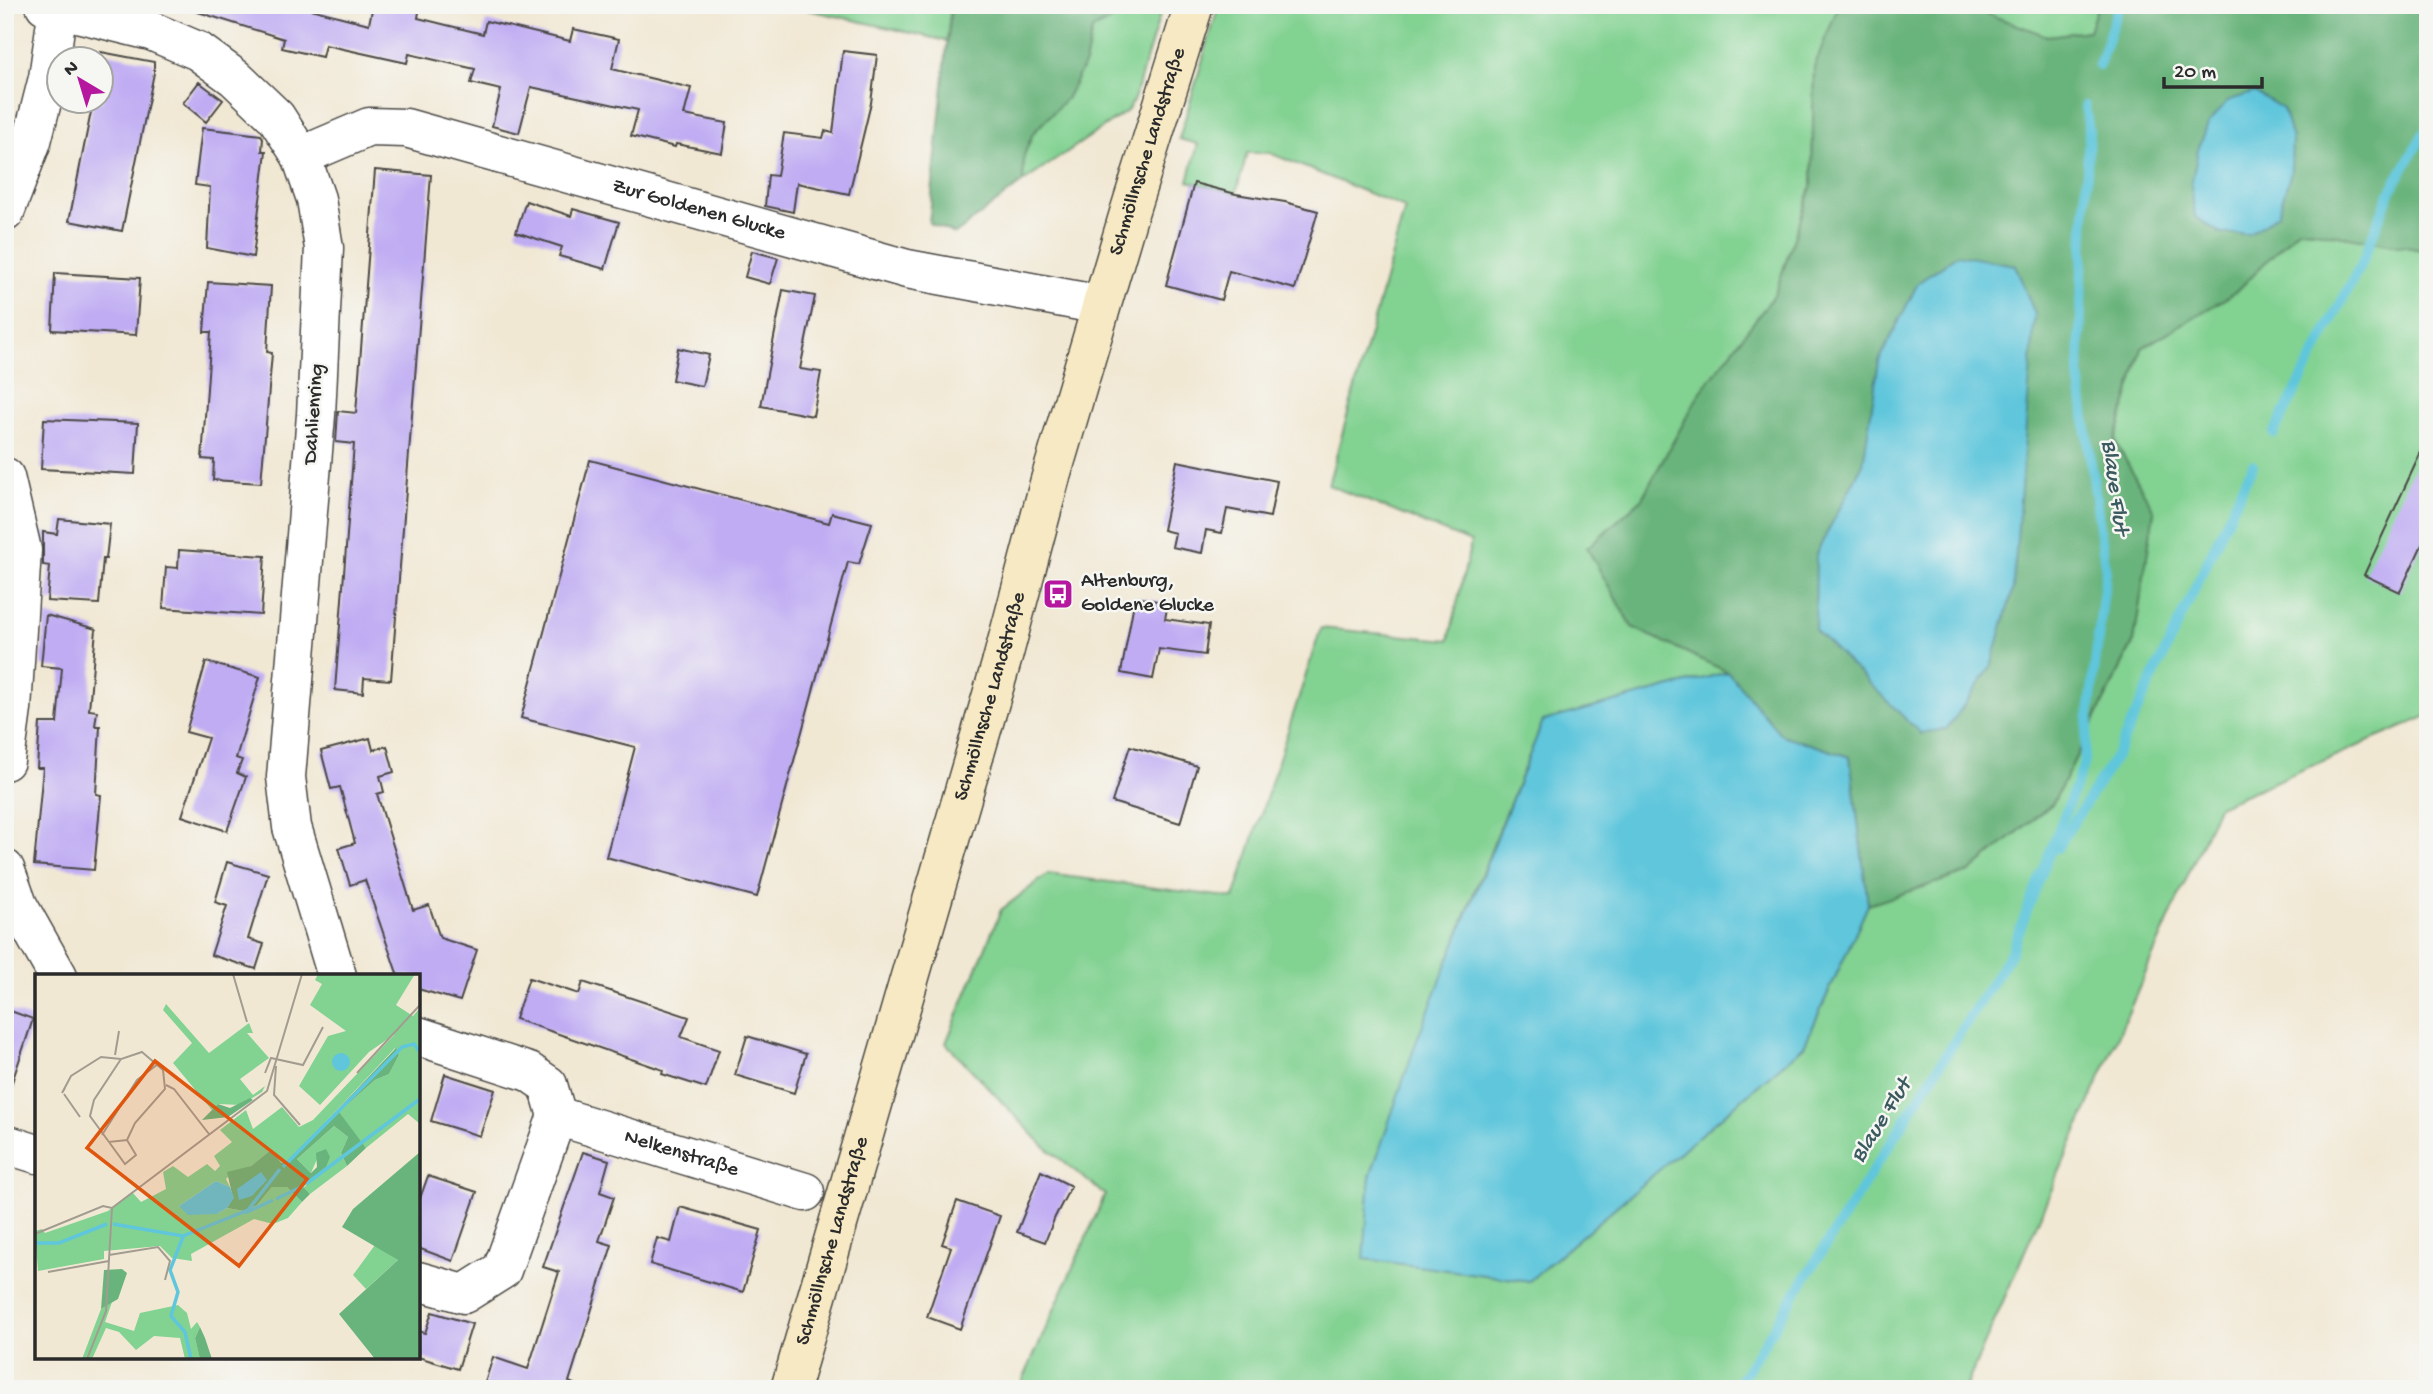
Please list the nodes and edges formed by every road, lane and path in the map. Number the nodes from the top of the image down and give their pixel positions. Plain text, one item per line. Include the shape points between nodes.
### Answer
1 (1194, 5) edge
2 (51, 6) edge
3 (302, 156) junction
4 (5, 212) edge
5 (1101, 305) junction
6 (5, 477) edge
7 (5, 761) edge
8 (5, 869) edge
9 (57, 974) edge
10 (336, 974) edge
11 (420, 1036) edge
12 (557, 1116) junction
13 (5, 1144) edge
14 (35, 1152) edge
15 (805, 1192) dead end
16 (420, 1282) edge
17 (790, 1389) edge

1 - 5 main road, Schmöllnsche Landstraße
2 - 3 street, Dahlienring via 151,32 198,51 276,117
2 - 4 street via 48,78 32,141
3 - 5 street, Zur Goldenen Glucke via 369,127 406,128 907,269
3 - 10 street, Dahlienring via 316,199 324,248 316,415 286,777 292,827
5 - 17 main road, Schmöllnsche Landstraße
6 - 7 street via 22,550
8 - 9 street via 18,905
11 - 12 street via 528,1072 548,1086
12 - 15 street, Nelkenstraße
12 - 16 street via 502,1270 464,1294
13 - 14 street

